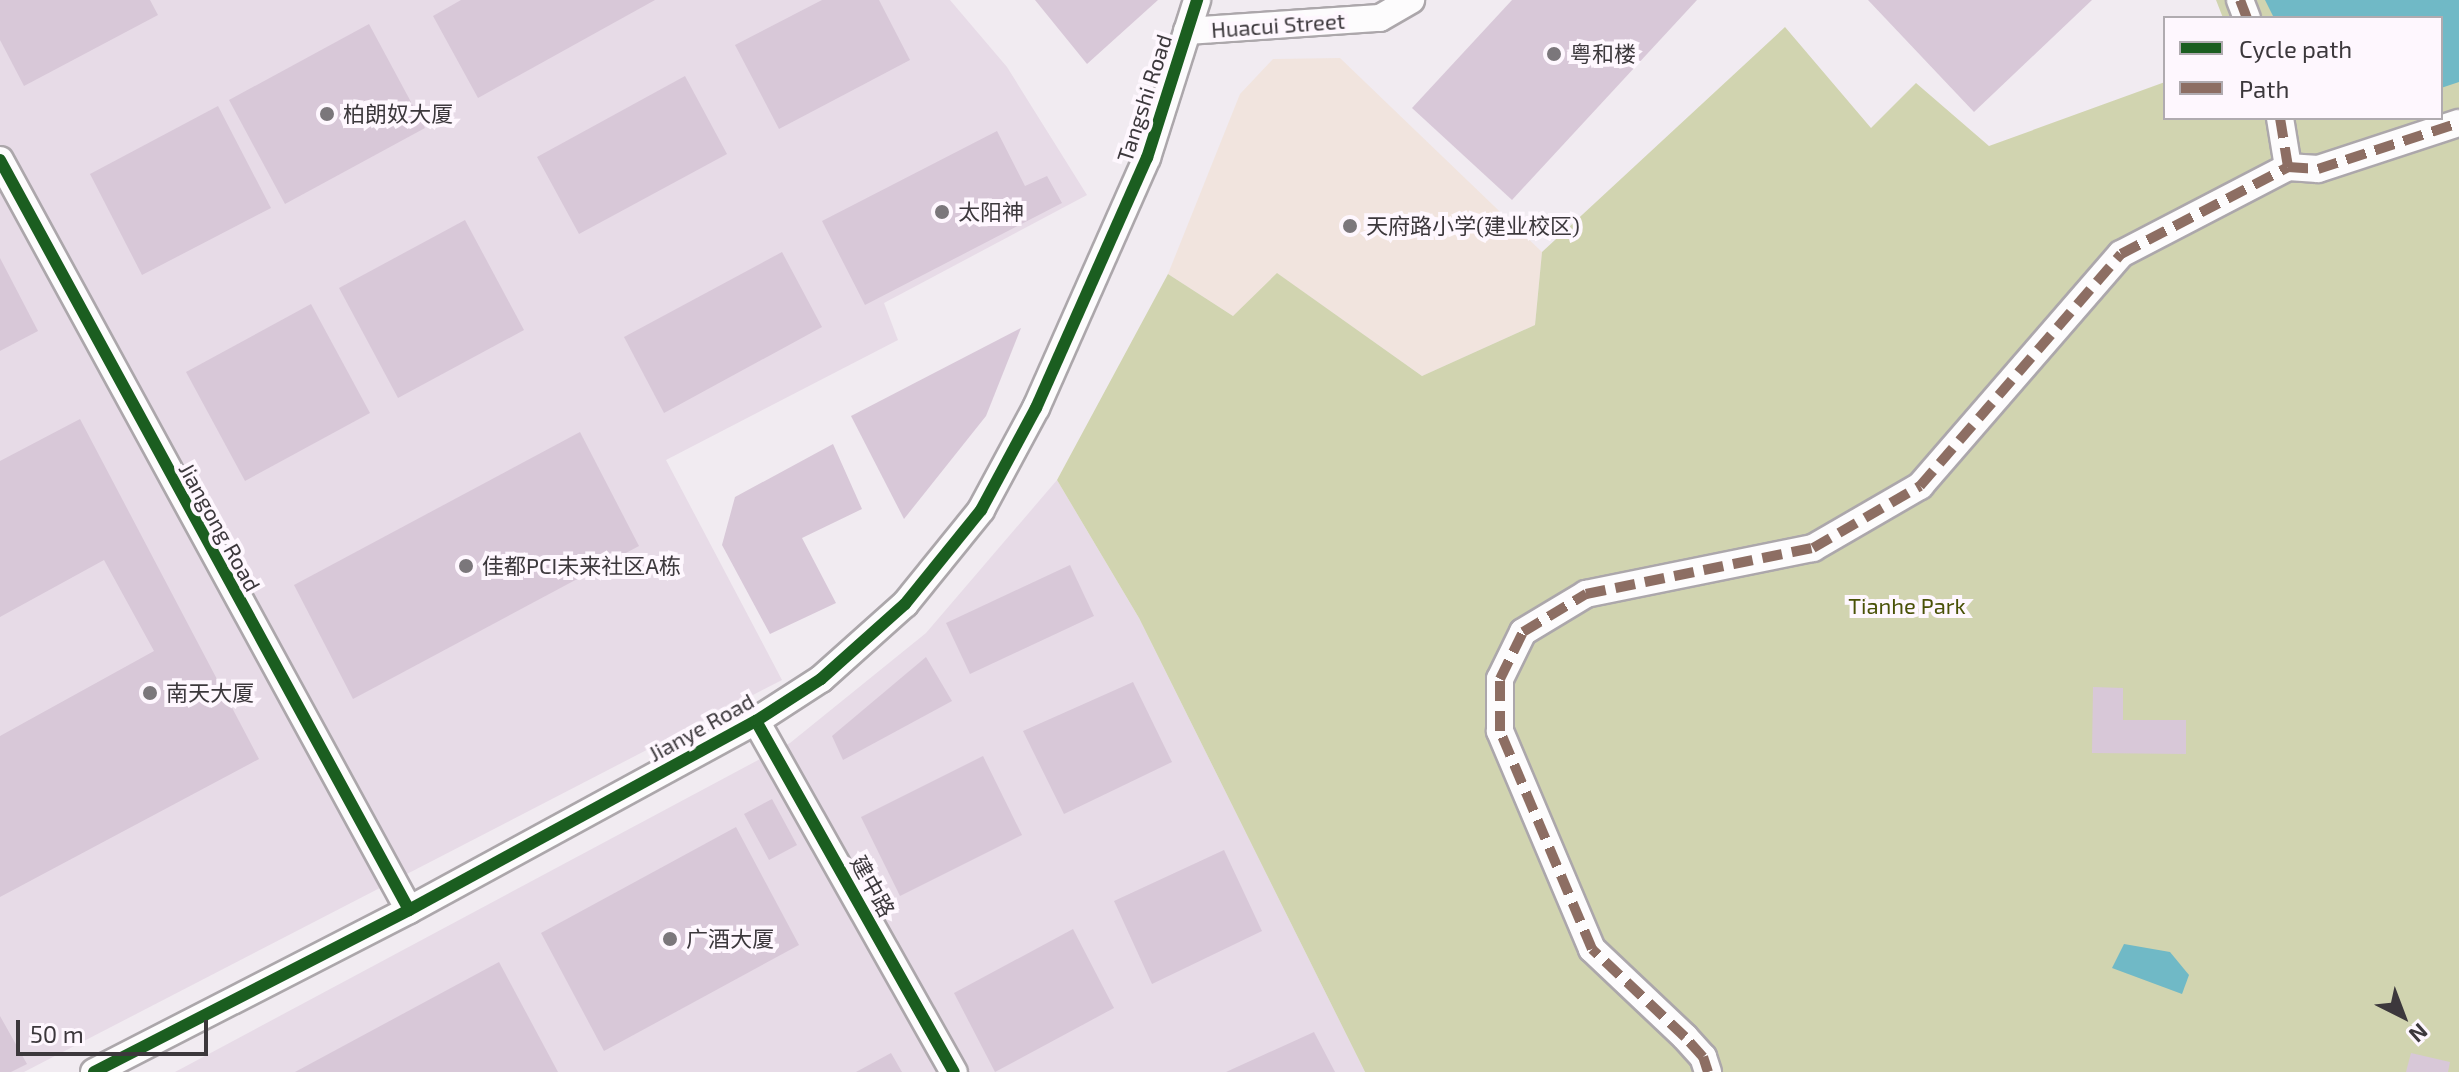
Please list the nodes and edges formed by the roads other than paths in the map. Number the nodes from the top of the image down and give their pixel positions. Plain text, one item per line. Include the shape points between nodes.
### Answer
1 (1197, 0) edge
2 (1411, 0) edge
3 (1187, 31) junction
4 (2280, 120) edge
5 (2459, 123) edge
6 (0, 160) edge
7 (2288, 167) junction
8 (1125, 207) joint
9 (756, 721) junction
10 (409, 910) junction
11 (94, 1072) edge
12 (954, 1072) edge
13 (1708, 1072) edge

1 - 3 street, Tangshi Road
2 - 3 street, Huacui Street via 1380,18
3 - 8 street, Tangshi Road via 1147,158
4 - 7 street
5 - 7 street via 2318,169
6 - 10 street, Jiangong Road
7 - 13 street via 2121,254 1920,486 1813,548 1586,594 1523,632 1500,679 1500,731 1592,949 1685,1037 1703,1057
8 - 9 street, Jianye Road via 1036,408 981,510 905,604 821,679
9 - 10 street, Jianye Road
9 - 12 street, 建中路
10 - 11 street, Jianye Road

